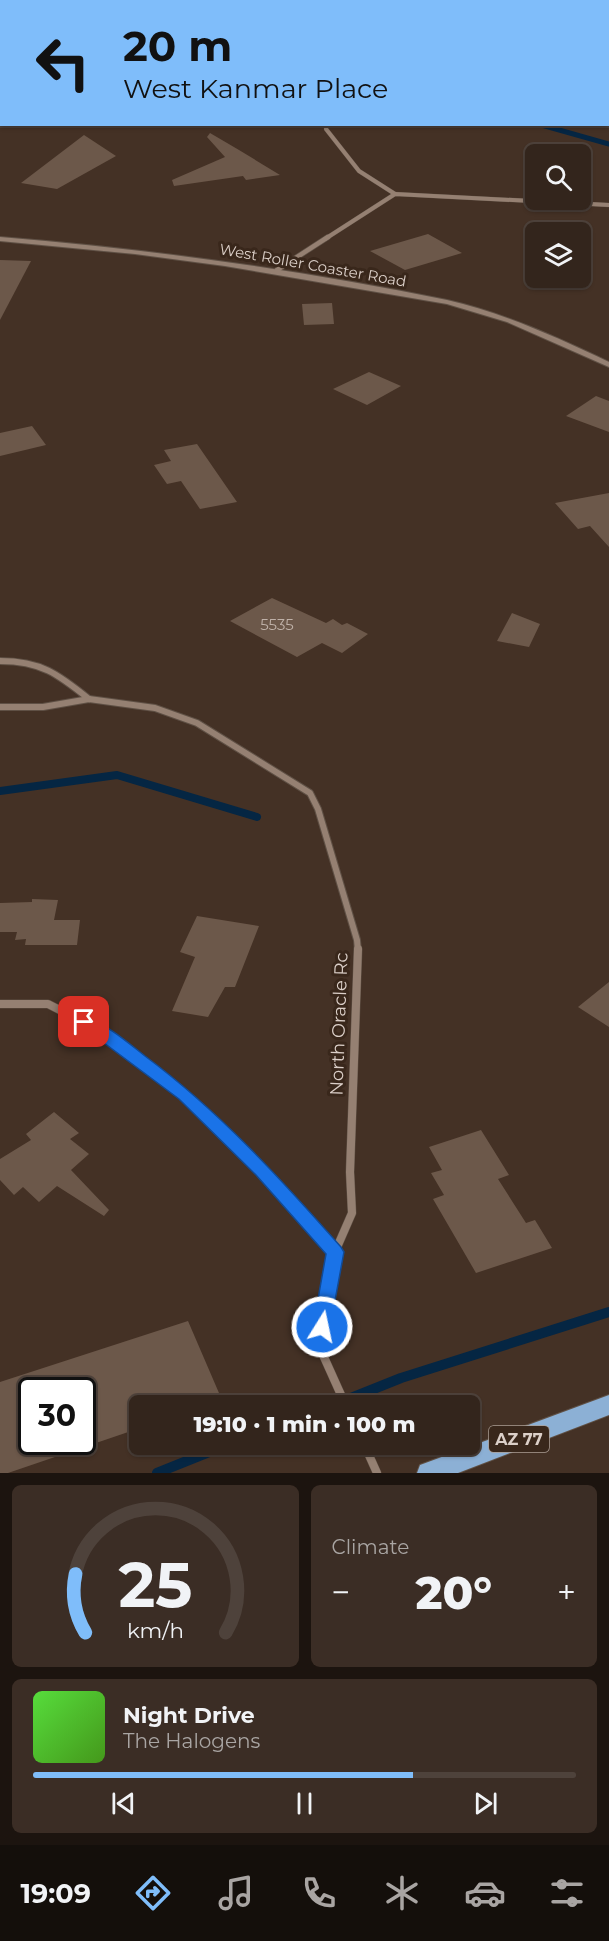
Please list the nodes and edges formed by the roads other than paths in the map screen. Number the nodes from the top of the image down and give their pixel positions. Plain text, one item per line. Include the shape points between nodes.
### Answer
1 (326, 129) dead end
2 (395, 194) junction
3 (609, 205) edge
4 (0, 239) edge
5 (277, 270) junction
6 (609, 365) edge
7 (0, 661) edge
8 (89, 699) junction
9 (0, 707) edge
10 (0, 1004) edge
11 (335, 1252) junction
12 (341, 1395) edge
13 (609, 1405) edge
14 (369, 1455) edge
15 (377, 1473) edge
16 (429, 1473) edge

1 - 2 street via 359,171
2 - 3 street
2 - 5 street
4 - 5 street, West Roller Coaster Road via 94,246
5 - 6 street, West Roller Coaster Road via 474,309 543,333
7 - 8 street via 26,660 56,673
8 - 9 street, North Oracle Rc via 43,707
8 - 11 street, North Oracle Rc via 155,708 197,723 310,793 318,809 357,940 358,956 352,1213
10 - 11 street via 48,1004 101,1031 185,1095 262,1170
11 - 12 street, North Oracle Rc via 319,1346
13 - 16 highway, AZ 77
14 - 15 street

